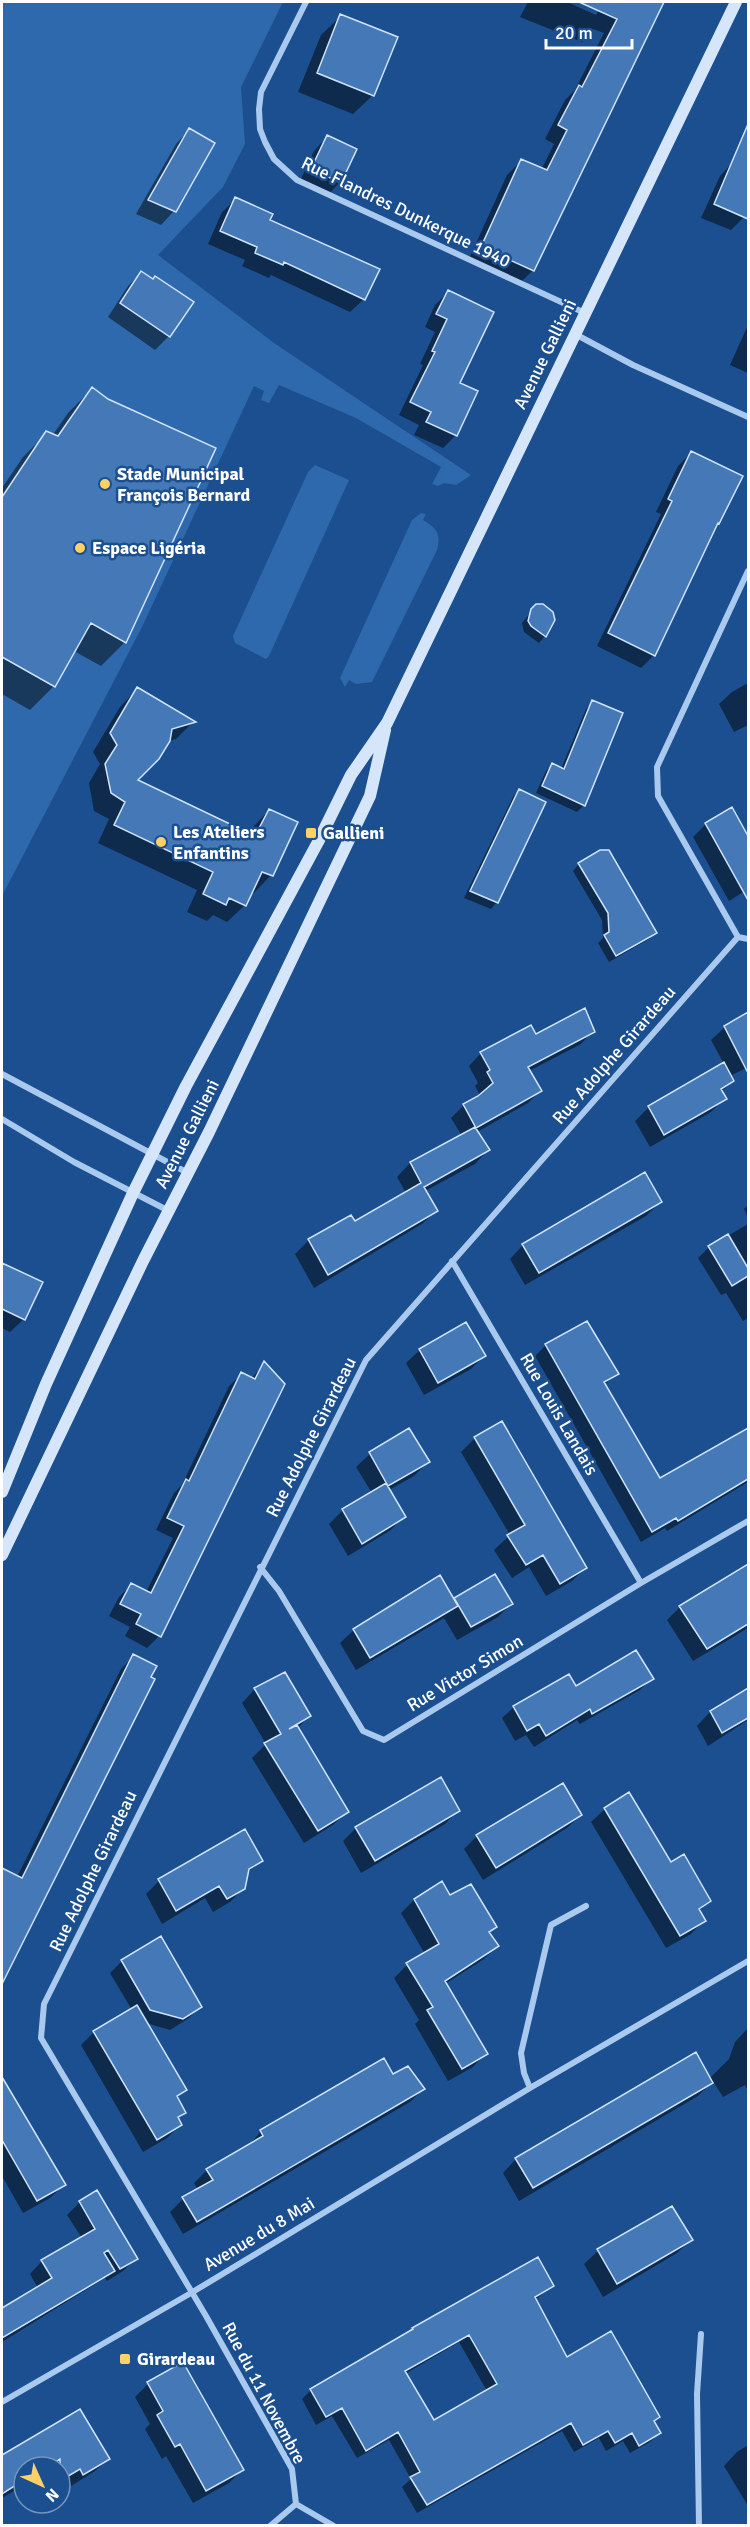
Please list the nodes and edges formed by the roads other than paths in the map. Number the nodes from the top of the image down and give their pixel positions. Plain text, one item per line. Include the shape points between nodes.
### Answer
1 (306, 2) edge
2 (736, 2) edge
3 (585, 313) junction
4 (575, 334) junction
5 (748, 417) edge
6 (748, 571) edge
7 (387, 723) junction
8 (738, 937) junction
9 (748, 939) edge
10 (2, 1074) edge
11 (2, 1119) edge
12 (153, 1156) junction
13 (188, 1173) junction
14 (133, 1193) junction
15 (169, 1211) junction
16 (452, 1260) junction
17 (2, 1492) edge
18 (748, 1521) edge
19 (2, 1555) edge
20 (261, 1568) junction
21 (641, 1583) junction
22 (586, 1906) dead end
23 (748, 1961) edge
24 (530, 2088) junction
25 (191, 2293) junction
26 (701, 2334) dead end
27 (2, 2402) edge
28 (296, 2505) junction
29 (270, 2526) edge
30 (334, 2526) edge
31 (699, 2526) edge

1 - 3 street, Rue Flandres Dunkerque 1940 via 261,92 260,129 274,159 297,180
2 - 3 main road, Avenue Gallieni
3 - 4 main road, Avenue Gallieni
4 - 5 street
4 - 7 main road, Avenue Gallieni
6 - 8 street via 657,767 658,796
7 - 12 main road, Avenue Gallieni via 351,776 186,1086
7 - 13 main road, Avenue Gallieni via 370,796
8 - 9 street
8 - 16 street, Rue Adolphe Girardeau
10 - 12 street
11 - 14 street
12 - 13 street
12 - 14 main road, Avenue Gallieni
13 - 15 main road, Avenue Gallieni
14 - 15 street
14 - 17 main road, Avenue Gallieni via 46,1384
15 - 19 main road, Avenue Gallieni
16 - 20 street, Rue Adolphe Girardeau via 366,1360
16 - 21 street, Rue Louis Landais
18 - 21 street, Rue Victor Simon
20 - 21 street, Rue Victor Simon via 279,1591 363,1731 384,1740
20 - 25 street, Rue Adolphe Girardeau via 49,1993 43,2014 41,2038
22 - 24 street via 550,1924 521,2053
23 - 24 street, Avenue du 8 Mai
24 - 25 street, Avenue du 8 Mai
25 - 27 street, Avenue du 8 Mai
25 - 28 street, Rue du 11 Novembre via 292,2469
26 - 31 street via 697,2394
28 - 29 street
28 - 30 street

